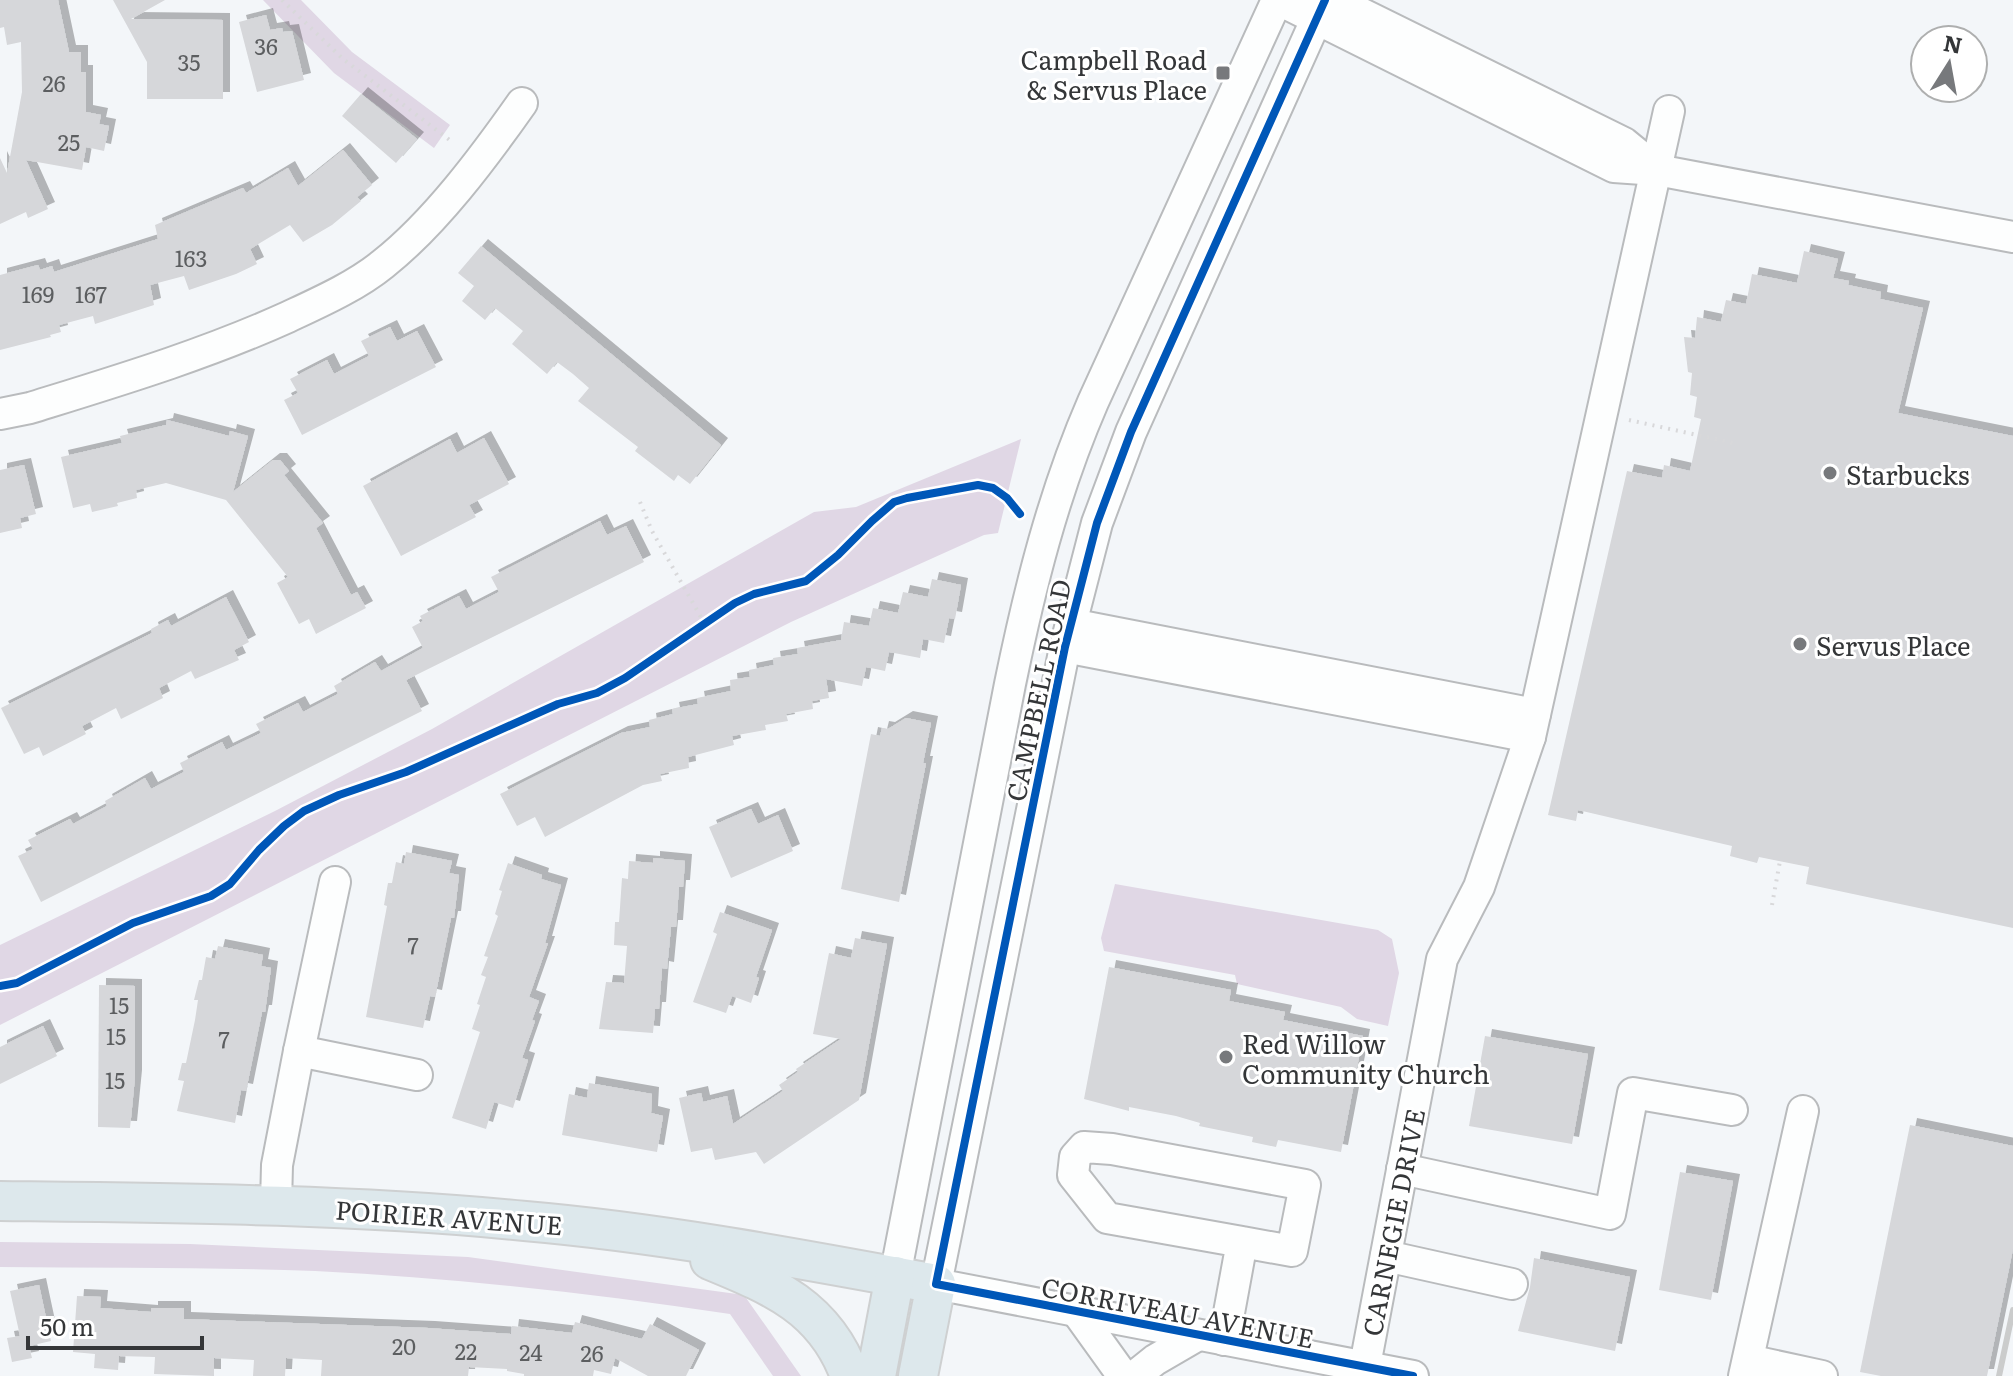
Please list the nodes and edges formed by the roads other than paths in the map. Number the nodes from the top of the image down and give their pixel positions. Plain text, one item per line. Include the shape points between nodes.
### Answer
1 (1278, 0) edge
2 (1325, 6) edge
3 (522, 103) dead end
4 (1669, 111) dead end
5 (1657, 170) junction
6 (2013, 237) edge
7 (0, 414) edge
8 (1068, 636) junction
9 (1532, 726) junction
10 (335, 882) dead end
11 (299, 1051) junction
12 (417, 1075) dead end
13 (1732, 1110) dead end
14 (1803, 1111) dead end
15 (1402, 1169) junction
16 (0, 1201) edge
17 (276, 1204) junction
18 (652, 1236) junction
19 (1242, 1242) junction
20 (1386, 1256) junction
21 (895, 1276) junction
22 (936, 1284) junction
23 (1512, 1284) dead end
24 (1077, 1312) junction
25 (1211, 1338) junction
26 (1746, 1368) edge
27 (1364, 1372) edge
28 (850, 1376) edge
29 (876, 1376) edge
30 (918, 1376) edge
31 (1123, 1376) edge
32 (1135, 1376) edge
33 (1413, 1376) edge
34 (1822, 1376) edge

1 - 2 street
1 - 21 street, CAMPBELL ROAD via 1093,402 1049,517 1010,684
2 - 5 street via 1614,167
2 - 8 street, CAMPBELL ROAD via 1127,443 1097,523
3 - 7 street via 435,213 383,264 323,301 226,345
4 - 5 street, CARNEGIE DRIVE
5 - 6 street
5 - 9 street, CARNEGIE DRIVE
8 - 9 street
8 - 22 street, CAMPBELL ROAD
9 - 15 street, CARNEGIE DRIVE via 1479,887 1442,959
10 - 11 street
11 - 12 street
11 - 17 street via 277,1165
13 - 15 street via 1633,1093 1610,1214
14 - 26 street
15 - 20 street, CARNEGIE DRIVE
16 - 17 main road, POIRIER AVENUE
17 - 18 main road, POIRIER AVENUE via 526,1221
18 - 21 main road, POIRIER AVENUE
18 - 28 main road via 767,1283 800,1305 825,1328
19 - 19 street via 1107,1218 1073,1175 1075,1157 1084,1147 1112,1149 1305,1185 1292,1251
19 - 25 street
20 - 23 street
20 - 27 street, CARNEGIE DRIVE
21 - 22 main road, POIRIER AVENUE
21 - 29 main road, CAMPBELL ROAD
22 - 24 street, CORRIVEAU AVENUE
22 - 30 main road, CAMPBELL ROAD
24 - 25 street, CORRIVEAU AVENUE
24 - 31 street
25 - 27 street, CORRIVEAU AVENUE
25 - 32 street via 1155,1360
26 - 34 street
27 - 33 street, CORRIVEAU AVENUE

